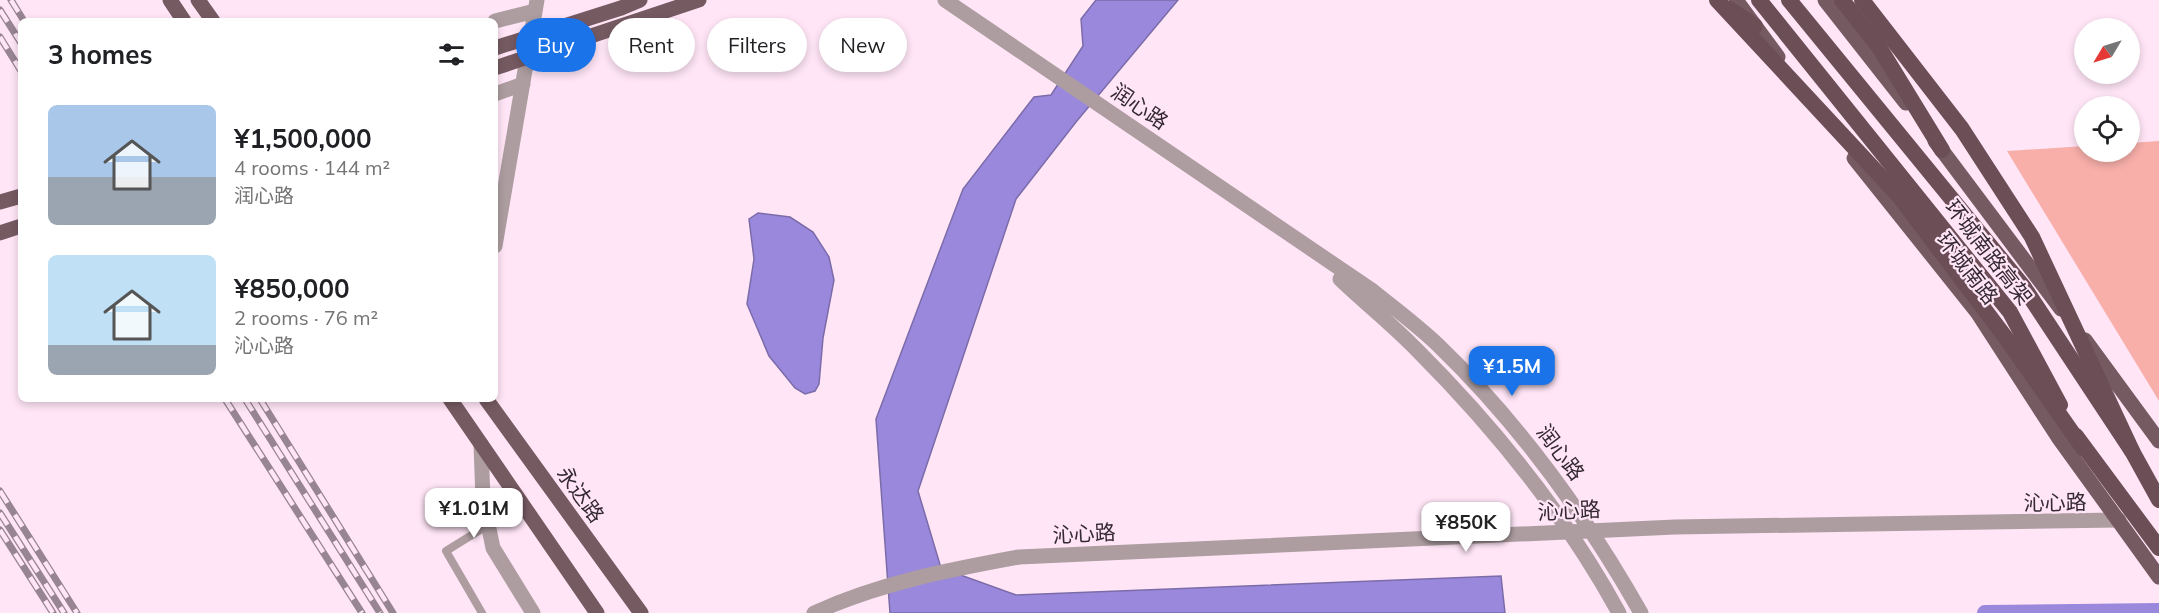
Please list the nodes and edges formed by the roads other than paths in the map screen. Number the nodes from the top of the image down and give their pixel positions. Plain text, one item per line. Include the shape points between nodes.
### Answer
1 (170, 0) edge
2 (198, 0) edge
3 (640, 0) edge
4 (699, 0) edge
5 (945, 0) edge
6 (1716, 0) edge
7 (1736, 0) edge
8 (1759, 0) edge
9 (1789, 0) edge
10 (1825, 0) edge
11 (1842, 0) edge
12 (1862, 0) edge
13 (536, 5) edge
14 (182, 18) edge
15 (211, 18) edge
16 (498, 20) edge
17 (1755, 26) junction
18 (498, 47) edge
19 (498, 67) edge
20 (522, 84) junction
21 (498, 93) edge
22 (1942, 150) junction
23 (18, 196) edge
24 (0, 202) edge
25 (18, 227) edge
26 (498, 228) edge
27 (0, 233) edge
28 (1310, 249) junction
29 (452, 402) edge
30 (488, 402) edge
31 (2159, 441) edge
32 (481, 444) junction
33 (2083, 448) junction
34 (2132, 451) junction
35 (2159, 500) edge
36 (2119, 520) junction
37 (488, 525) junction
38 (1591, 530) junction
39 (1568, 531) junction
40 (2159, 548) edge
41 (2157, 574) edge
42 (482, 613) edge
43 (533, 613) edge
44 (597, 613) edge
45 (641, 613) edge
46 (814, 613) edge
47 (1619, 613) edge
48 (1641, 613) edge

1 - 14 main road
2 - 15 main road
3 - 18 main road, bridge
4 - 19 main road, bridge
5 - 28 street, 润心路
6 - 17 highway
6 - 33 highway, bridge via 1899,196
7 - 17 main road, 环城南路
8 - 33 highway, 环城南路高架, bridge via 2010,312
9 - 34 highway, 环城南路高架, bridge via 2023,286
10 - 22 main road
11 - 22 highway via 1879,47
12 - 34 highway, bridge via 1962,129 2032,237
13 - 16 street
13 - 20 street
17 - 36 main road, 环城南路 via 1977,312 2058,437
20 - 21 street
20 - 26 street
22 - 31 main road
23 - 24 main road
25 - 27 main road
28 - 38 street, 润心路 via 1373,291 1435,342 1499,407 1556,478
28 - 39 street, 润心路 via 1417,349 1479,415
29 - 32 main road
30 - 45 main road, 永达路
32 - 37 street
32 - 44 main road
33 - 40 highway, 环城南路高架
34 - 35 highway, 环城南路高架
36 - 38 street, 沁心路
36 - 41 main road, 环城南路
37 - 42 lane via 446,551
37 - 43 street via 493,548
38 - 39 street, 沁心路
38 - 48 street, 润心路
39 - 46 street, 沁心路 via 1019,557 921,575 846,598
39 - 47 street, 润心路

